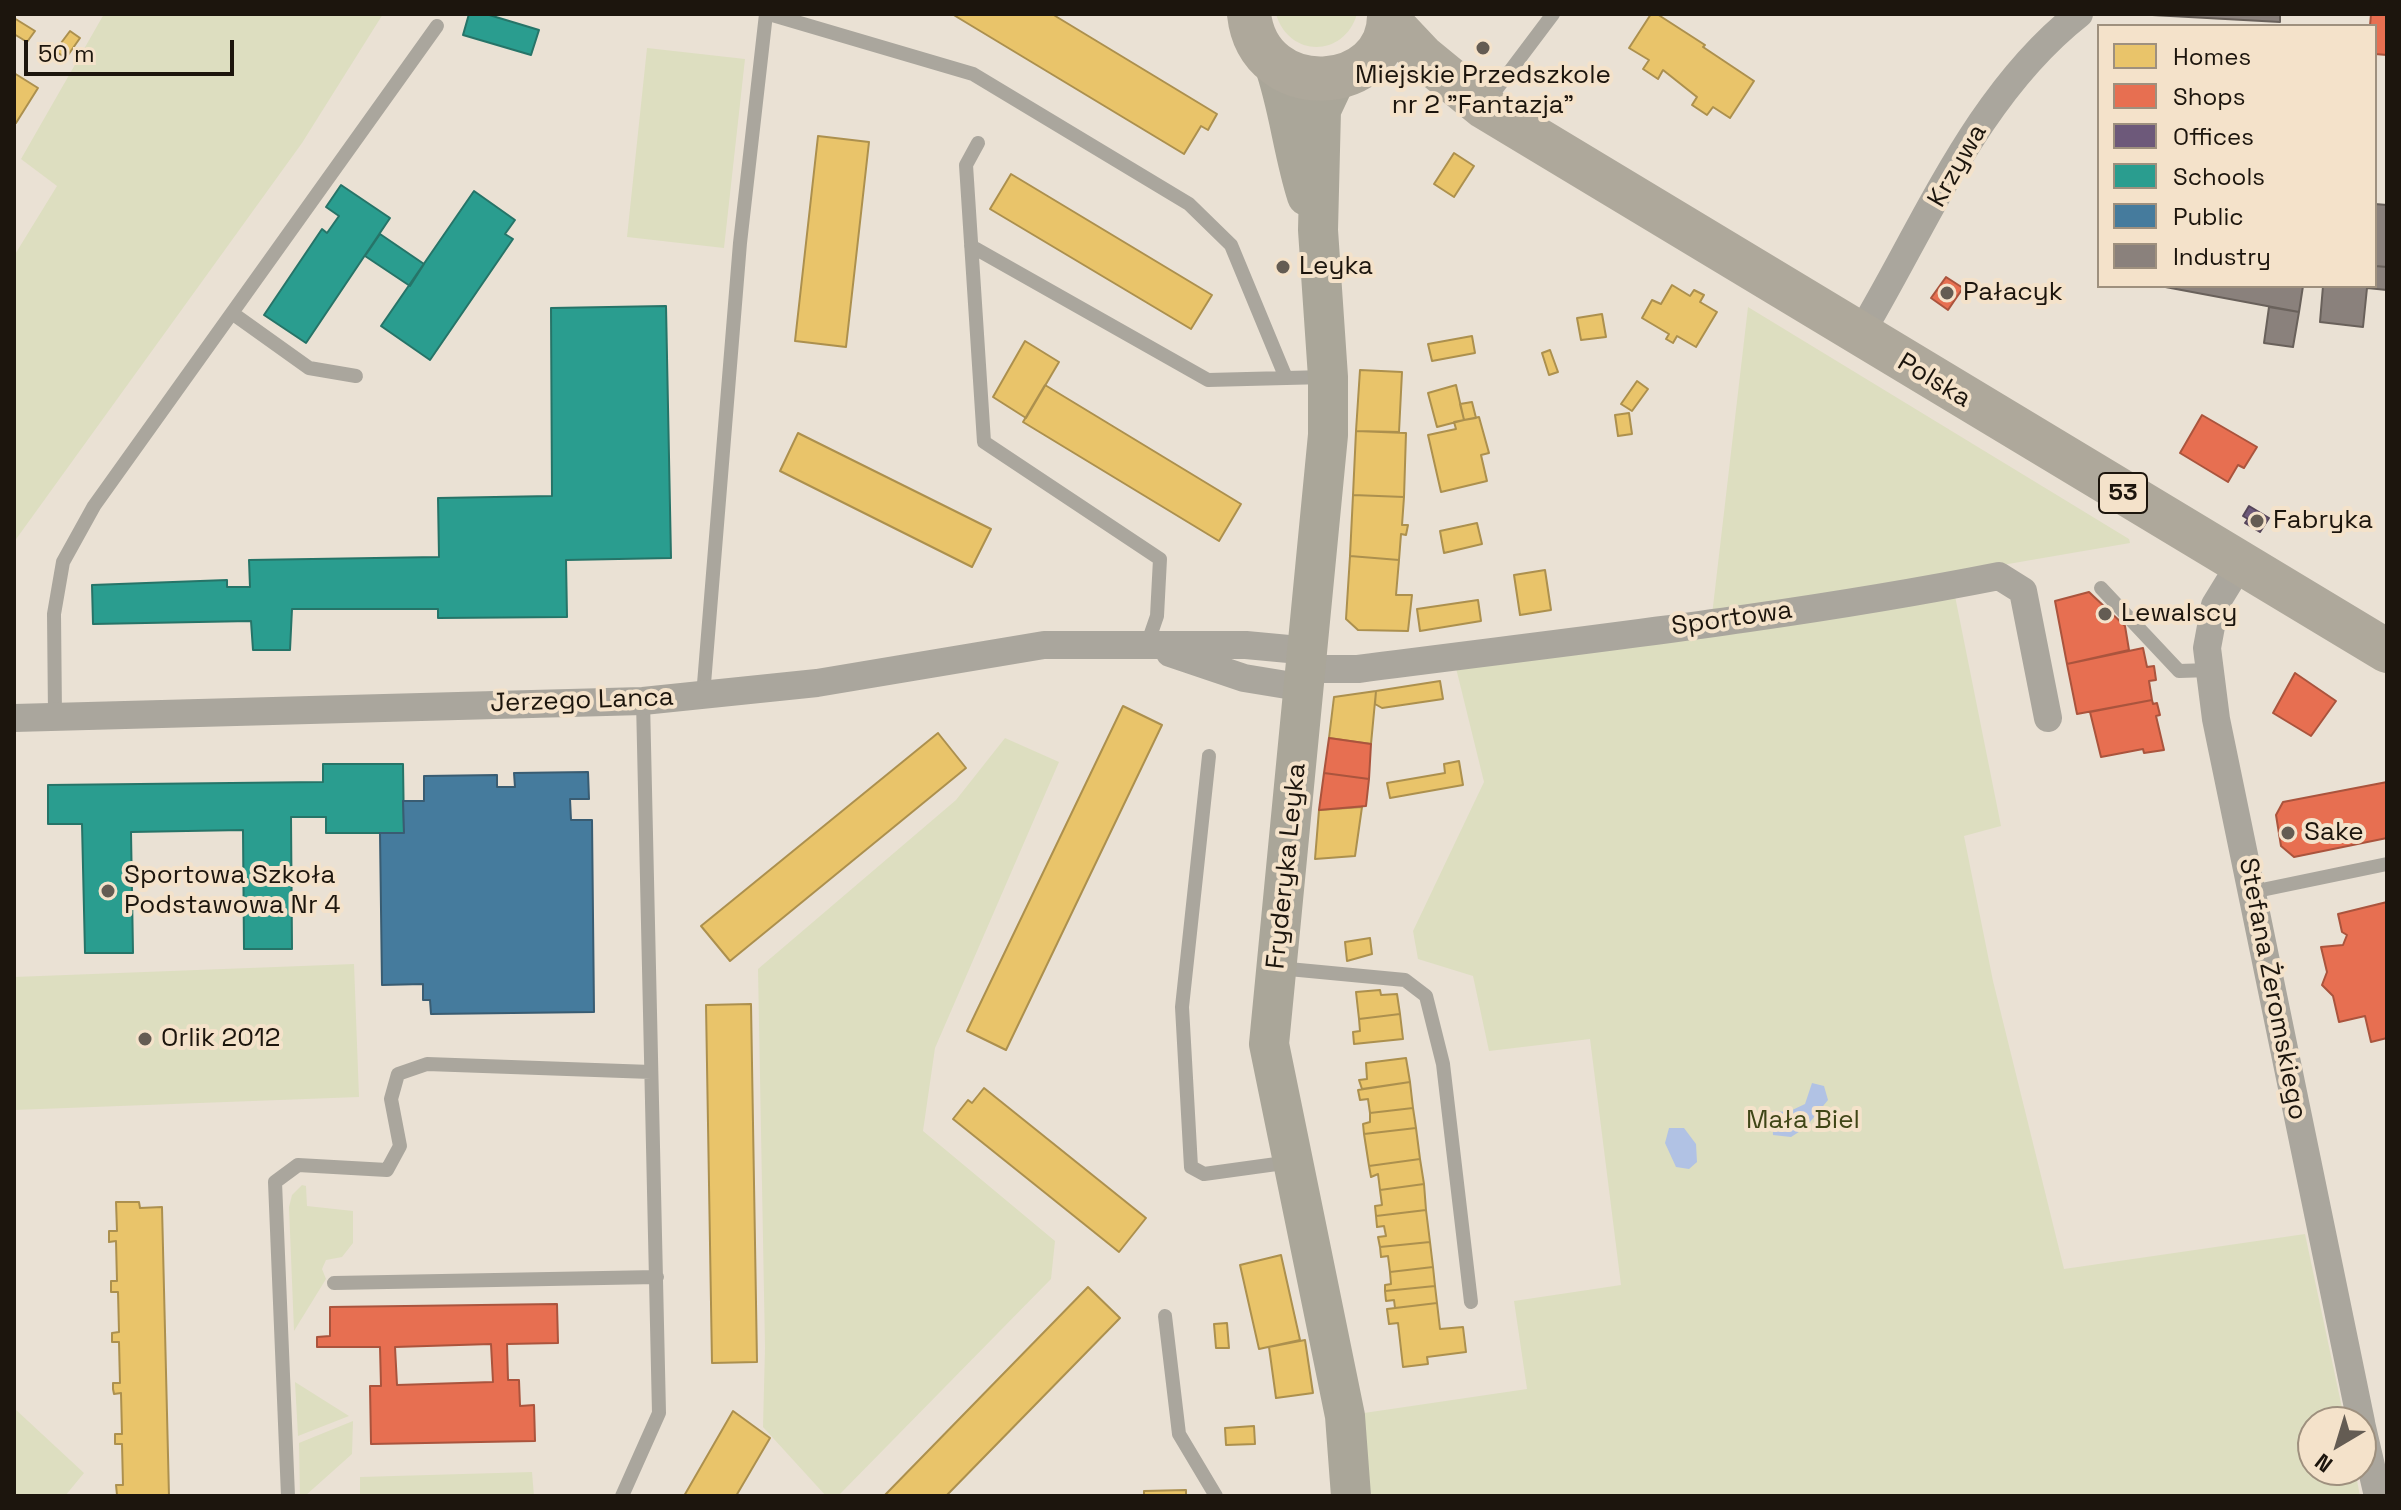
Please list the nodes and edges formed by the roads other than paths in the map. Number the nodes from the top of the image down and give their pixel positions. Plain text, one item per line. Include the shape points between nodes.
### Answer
1 (768, 14) edge
2 (1249, 14) edge
3 (1553, 14) edge
4 (2079, 14) edge
5 (1389, 18) edge
6 (437, 26) dead end
7 (1274, 64) junction
8 (1351, 70) junction
9 (1484, 107) junction
10 (978, 143) dead end
11 (1318, 230) junction
12 (971, 246) junction
13 (232, 313) junction
14 (1859, 336) junction
15 (356, 376) dead end
16 (1328, 377) junction
17 (1286, 378) junction
18 (2242, 561) junction
19 (2101, 588) dead end
20 (1147, 645) junction
21 (2387, 651) edge
22 (1307, 669) junction
23 (2210, 670) junction
24 (703, 697) junction
25 (643, 701) junction
26 (55, 715) junction
27 (14, 718) edge
28 (2048, 718) dead end
29 (1209, 756) dead end
30 (2387, 864) edge
31 (2252, 892) junction
32 (1277, 968) junction
33 (651, 1072) junction
34 (1292, 1162) junction
35 (657, 1277) junction
36 (334, 1283) dead end
37 (1471, 1302) dead end
38 (1165, 1316) dead end
39 (2358, 1406) edge
40 (288, 1496) edge
41 (622, 1496) edge
42 (1216, 1496) edge
43 (1351, 1496) edge

1 - 17 lane via 973,74 1189,204 1231,245
1 - 24 lane via 740,243
2 - 7 main road via 1254,38
3 - 9 lane
4 - 14 street, Krzywa via 2013,75
5 - 8 main road, 53 via 1376,51
5 - 9 main road, Polska / 53 via 1423,57
6 - 13 lane
7 - 8 main road, 53 via 1303,79
7 - 11 street, Fryderyka Leyka
8 - 9 main road, Polska / 53
8 - 11 street, Fryderyka Leyka via 1321,110
9 - 14 main road, Polska / 53
10 - 12 lane via 966,165
11 - 16 street, Fryderyka Leyka
12 - 17 lane via 1208,380
12 - 20 lane via 984,442 1160,559 1157,616
13 - 15 lane via 309,368
13 - 26 lane via 94,506 63,562 54,614
14 - 18 main road, Polska / 53 via 2171,524
16 - 17 lane
16 - 22 street, Fryderyka Leyka via 1328,435
18 - 21 main road, Polska / 53
18 - 23 street, Stefana Żeromskiego via 2215,605 2207,648
19 - 23 lane via 2179,671
20 - 22 street, Jerzego Lanca via 1246,645
20 - 24 street, Jerzego Lanca via 1044,645
22 - 28 street, Sportowa via 1358,669 1755,617 1999,576 2023,591
22 - 32 street, Fryderyka Leyka
23 - 31 street, Stefana Żeromskiego
24 - 25 street, Jerzego Lanca
25 - 26 street, Jerzego Lanca
25 - 33 lane
26 - 27 street, Jerzego Lanca
29 - 34 lane via 1182,1007 1191,1167 1204,1174
30 - 31 lane
31 - 39 street, Stefana Żeromskiego
32 - 34 street, Fryderyka Leyka via 1269,1044
32 - 37 lane via 1405,980 1426,996 1443,1064
33 - 35 lane
33 - 40 lane via 427,1064 398,1074 391,1099 400,1146 387,1170 298,1165 275,1182
34 - 43 street, Fryderyka Leyka via 1345,1416
35 - 36 lane
35 - 41 lane via 659,1413
38 - 42 lane via 1179,1434

